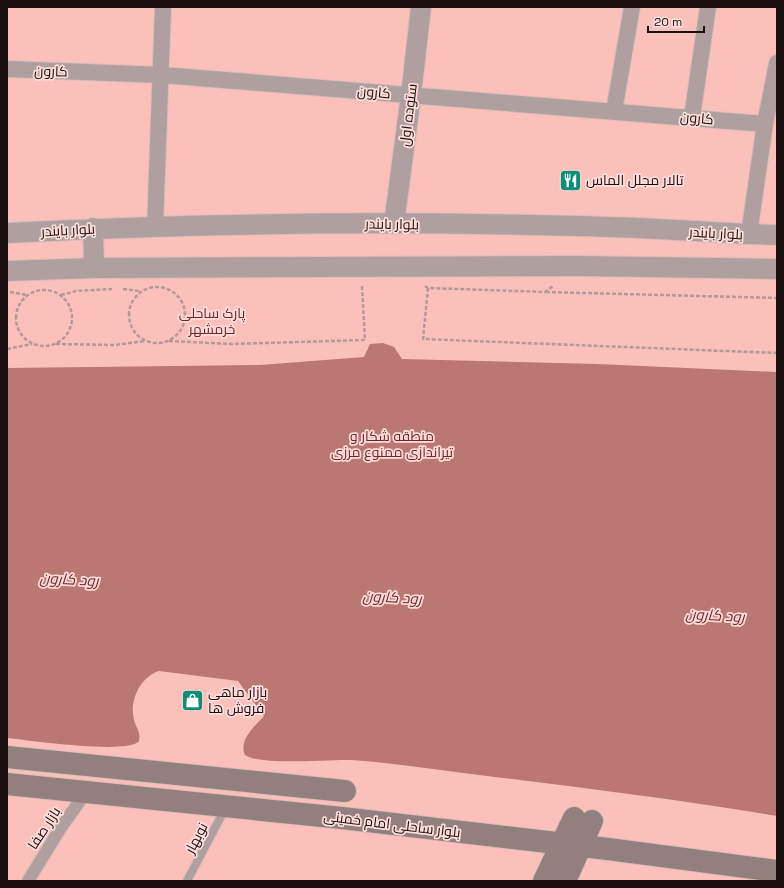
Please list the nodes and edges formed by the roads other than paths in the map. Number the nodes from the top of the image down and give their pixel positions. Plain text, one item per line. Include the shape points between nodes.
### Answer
1 (163, 7) edge
2 (421, 7) edge
3 (632, 7) edge
4 (708, 7) edge
5 (777, 63) edge
6 (7, 69) edge
7 (162, 75) junction
8 (411, 96) junction
9 (614, 111) junction
10 (692, 117) junction
11 (765, 124) junction
12 (394, 224) junction
13 (155, 227) junction
14 (93, 228) junction
15 (7, 233) edge
16 (749, 234) junction
17 (777, 234) edge
18 (94, 268) junction
19 (777, 269) edge
20 (7, 271) edge
21 (7, 757) edge
22 (7, 784) edge
23 (345, 791) dead end
24 (86, 792) junction
25 (227, 806) junction
26 (583, 820) dead end
27 (571, 845) junction
28 (777, 871) edge
29 (28, 881) edge
30 (188, 881) edge
31 (544, 881) edge
32 (565, 881) edge

1 - 7 street
2 - 8 street, ستوده اول
3 - 9 street
4 - 10 street
5 - 11 street
6 - 7 street, کارون
7 - 8 street, کارون
7 - 13 street
8 - 9 street, کارون
8 - 12 street, ستوده اول
9 - 10 street, کارون
10 - 11 street, کارون
11 - 16 street
12 - 13 street, بلوار بایندر
12 - 16 street, بلوار بایندر via 578,226
13 - 14 street, بلوار بایندر
14 - 15 street, بلوار بایندر
14 - 18 street
16 - 17 street, بلوار بایندر
18 - 19 street via 578,266
18 - 20 street
21 - 23 main road, بلوار ساحلی امام خمینی
22 - 24 main road, بلوار ساحلی امام خمینی
24 - 25 main road, بلوار ساحلی امام خمینی
24 - 29 street, بازار صفا
25 - 27 main road, بلوار ساحلی امام خمینی
25 - 30 lane, نوبهار
26 - 27 main road
27 - 28 main road, بلوار ساحلی امام خمینی
27 - 31 main road
27 - 32 main road

